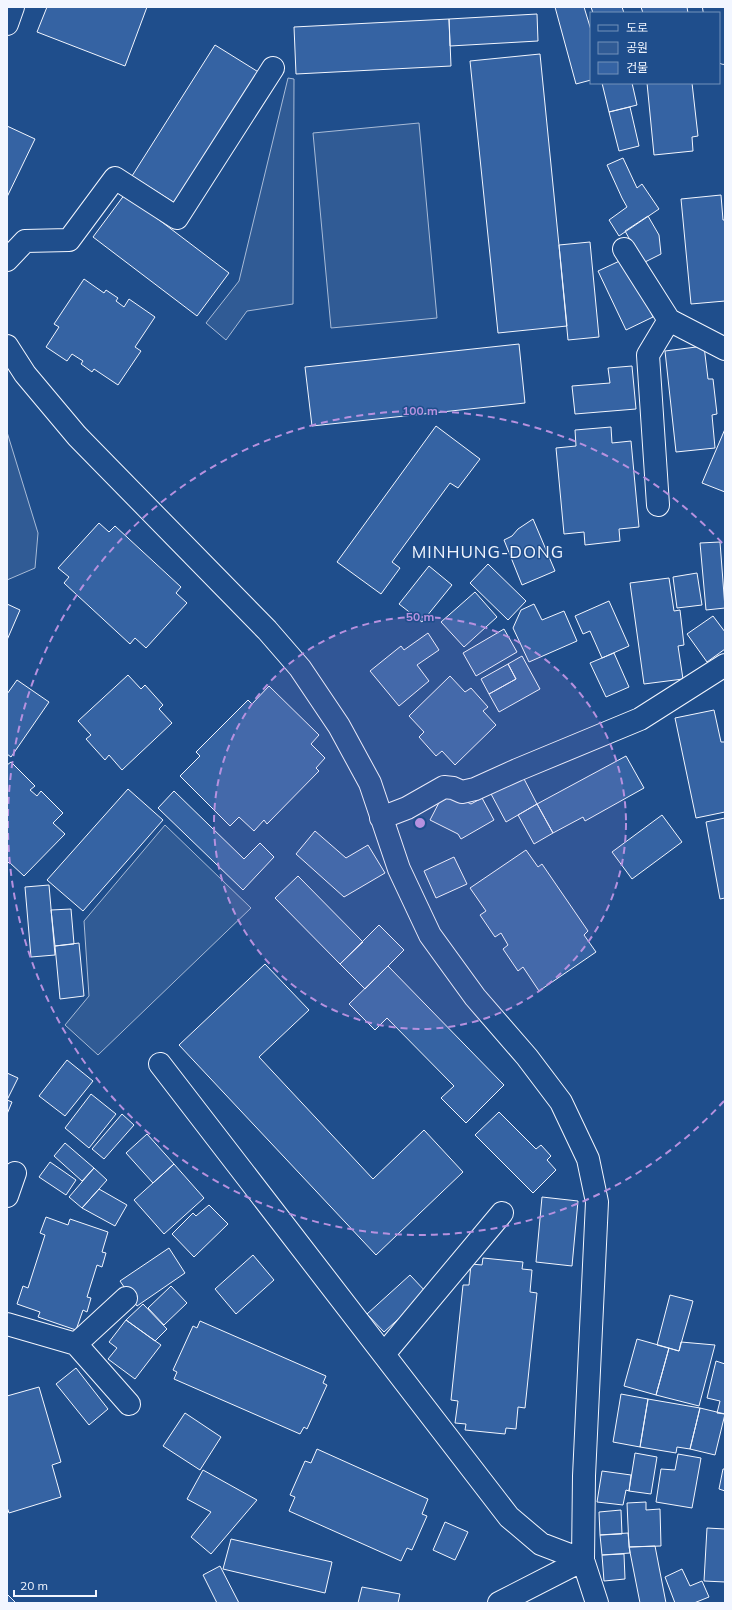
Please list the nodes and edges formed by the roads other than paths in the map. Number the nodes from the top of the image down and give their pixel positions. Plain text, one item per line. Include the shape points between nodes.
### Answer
1 (13, 7) edge
2 (7, 24) edge
3 (720, 32) edge
4 (725, 53) edge
5 (273, 68) dead end
6 (624, 249) dead end
7 (7, 260) edge
8 (669, 320) junction
9 (7, 346) edge
10 (725, 349) edge
11 (658, 505) dead end
12 (725, 665) edge
13 (382, 818) junction
14 (160, 1064) dead end
15 (16, 1173) dead end
16 (7, 1196) edge
17 (502, 1213) dead end
18 (126, 1298) dead end
19 (7, 1324) edge
20 (76, 1344) junction
21 (384, 1354) junction
22 (130, 1404) dead end
23 (582, 1560) junction
24 (499, 1603) edge
25 (597, 1603) edge

1 - 2 street
3 - 4 street
5 - 7 street via 177,218 115,178 69,240 25,241
6 - 8 street
8 - 10 street
8 - 11 street via 648,355
9 - 13 street via 25,374 77,436 267,630 300,668 339,726 370,783
12 - 13 street via 640,719 475,789 462,792 444,787 407,808
13 - 23 street via 400,869 430,935 475,997 527,1057 561,1102 588,1159 597,1202
14 - 21 street
15 - 16 street
17 - 21 street
18 - 20 street
19 - 20 street
20 - 22 street
21 - 23 street via 509,1517 541,1544
23 - 24 street
23 - 25 street

